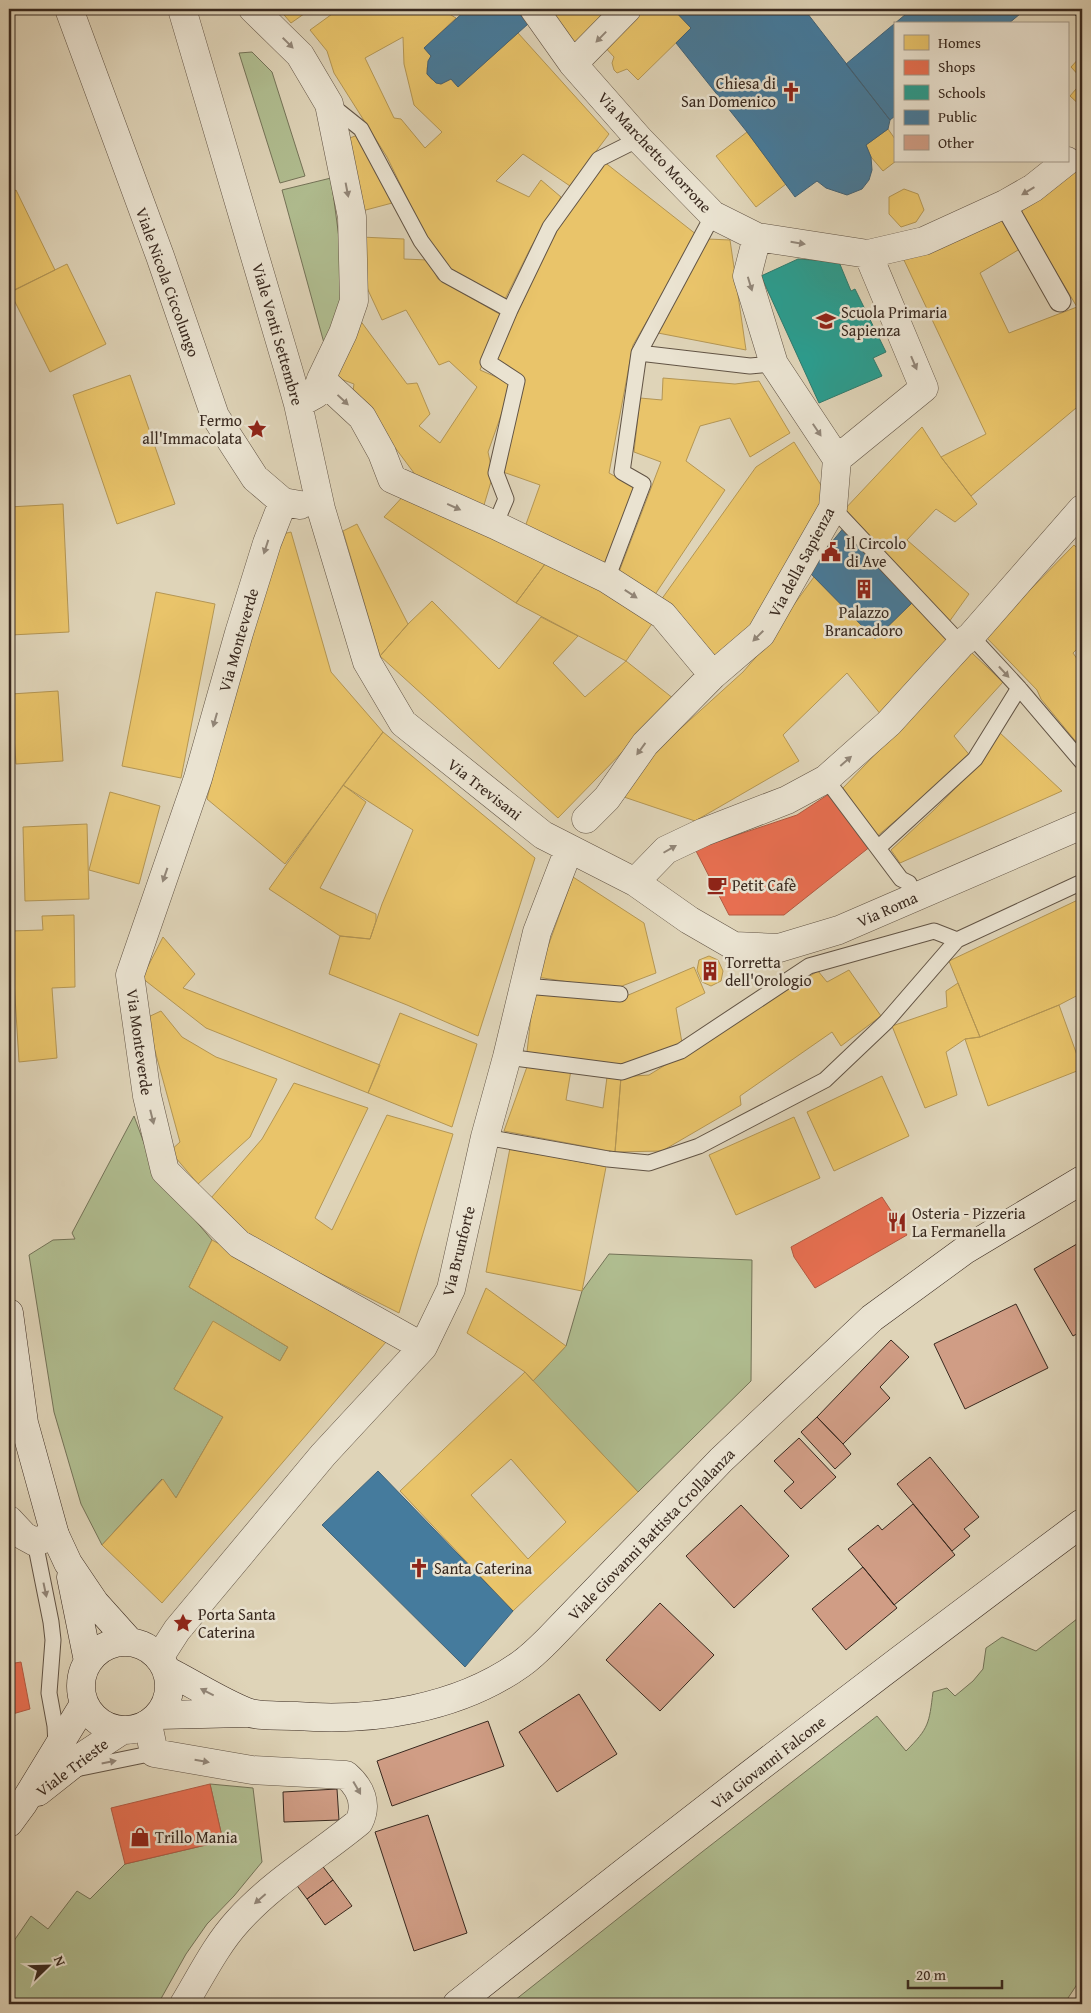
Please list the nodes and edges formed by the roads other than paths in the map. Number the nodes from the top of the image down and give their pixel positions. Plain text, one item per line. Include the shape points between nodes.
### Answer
1 (69, 9) edge
2 (182, 9) edge
3 (253, 9) edge
4 (534, 9) edge
5 (627, 9) edge
6 (573, 64) junction
7 (329, 104) junction
8 (639, 139) junction
9 (1082, 145) edge
10 (1068, 160) edge
11 (1066, 162) edge
12 (1005, 204) junction
13 (714, 215) junction
14 (757, 237) junction
15 (868, 254) junction
16 (1060, 301) dead end
17 (510, 310) junction
18 (639, 352) junction
19 (774, 364) junction
20 (321, 379) junction
21 (298, 404) junction
22 (837, 458) junction
23 (283, 502) junction
24 (833, 508) junction
25 (321, 509) junction
26 (1082, 509) edge
27 (495, 525) junction
28 (607, 579) junction
29 (966, 640) junction
30 (367, 662) joint
31 (713, 675) junction
32 (1019, 688) junction
33 (1082, 762) edge
34 (826, 779) junction
35 (586, 819) joint
36 (1082, 825) edge
37 (878, 848) junction
38 (567, 856) junction
39 (635, 882) junction
40 (1082, 882) edge
41 (916, 897) junction
42 (956, 940) junction
43 (525, 986) junction
44 (620, 994) dead end
45 (507, 1057) junction
46 (485, 1137) junction
47 (1082, 1180) edge
48 (9, 1313) edge
49 (423, 1347) junction
50 (9, 1520) edge
51 (1082, 1523) edge
52 (45, 1539) junction
53 (68, 1563) junction
54 (130, 1642) junction
55 (88, 1661) junction
56 (163, 1664) junction
57 (84, 1704) junction
58 (249, 1713) junction
59 (154, 1720) junction
60 (121, 1731) junction
61 (154, 1753) junction
62 (60, 1760) junction
63 (14, 1811) edge
64 (184, 2004) edge
65 (457, 2004) edge

1 - 23 street, Viale Nicola Ciccolungo via 215,416 255,478
2 - 21 street, Viale Venti Settembre
3 -> 7 street via 300,55
4 - 6 street, Via Marchetto Morrone
5 -> 6 street
6 - 8 street, Via Marchetto Morrone
7 - 17 lane via 362,129 421,241 446,275
7 -> 20 street via 352,217 354,301
8 - 13 street, Via Marchetto Morrone
8 - 17 lane via 599,159 550,227
9 - 10 street
11 -> 12 street via 1033,188
12 - 15 street via 924,241
12 - 16 street
13 - 14 street, Via Marchetto Morrone
13 - 18 lane
14 -> 15 street, Via Marchetto Morrone
14 -> 19 street via 747,276
15 -> 22 street via 924,388
17 - 27 lane via 488,362 517,380 496,473 506,498
18 - 19 lane via 750,366
18 - 28 lane via 622,472 643,484
19 -> 22 street
20 - 21 street via 316,394
20 -> 27 street via 362,417 382,452 392,479
21 - 25 street, Viale Venti Settembre
22 - 24 street, Via della Sapienza
23 - 25 street
23 -> 49 street, Via Monteverde via 244,615 198,778 130,975 147,1096 165,1171 239,1244
24 - 29 lane
24 -> 31 street, Via della Sapienza via 762,634
25 - 30 street, Viale Venti Settembre
26 - 29 street
27 - 28 street
28 -> 31 street via 663,614
29 -> 32 lane
34 -> 29 street via 889,723
30 - 38 street, Via Trevisani via 402,723
31 -> 35 street, Via della Sapienza via 645,744 607,798
32 - 33 lane
32 - 37 lane via 975,759
34 - 37 lane
39 -> 34 street via 666,850 787,800
35 - 38 street, Via Brunforte
36 - 41 street, Via Roma
37 - 41 lane
38 - 39 street, Via Trevisani
38 - 43 street, Via Brunforte via 537,932
39 - 41 street, Via Roma via 689,920 734,946 779,948 839,930
40 - 42 lane
42 - 45 lane via 934,932 809,966 681,1051 622,1072
42 - 46 lane via 886,1022 824,1080 699,1146 649,1162 608,1159
43 - 44 lane
43 - 45 street, Via Brunforte
45 - 46 street, Via Brunforte
46 - 49 street, Via Brunforte via 451,1289
47 - 58 street, Viale Giovanni Battista Crollalanza via 965,1250 872,1318 721,1460 521,1664 456,1698 416,1708 368,1716 321,1718
48 - 52 street
49 - 56 street, Via Brunforte via 323,1455 177,1630
50 - 52 street via 24,1536
51 - 65 street, Via Giovanni Falcone
52 - 53 street
52 -> 62 lane via 53,1640 50,1693
53 - 54 street via 99,1608
53 - 55 street
54 - 55 street via 106,1646
54 - 56 street via 151,1650
55 - 57 street via 80,1689
58 -> 56 street, Viale Giovanni Battista Crollalanza
56 - 59 street via 169,1694
57 - 60 street via 98,1723
57 - 62 street, Viale Trieste
58 - 59 street
59 - 60 street via 136,1730
59 - 61 street
60 - 62 street, Viale Trieste via 86,1754
62 -> 61 lane
61 -> 64 street via 252,1770 346,1775 359,1790 364,1804 360,1822 273,1888 236,1922 219,1944
62 - 63 street, Viale Trieste

